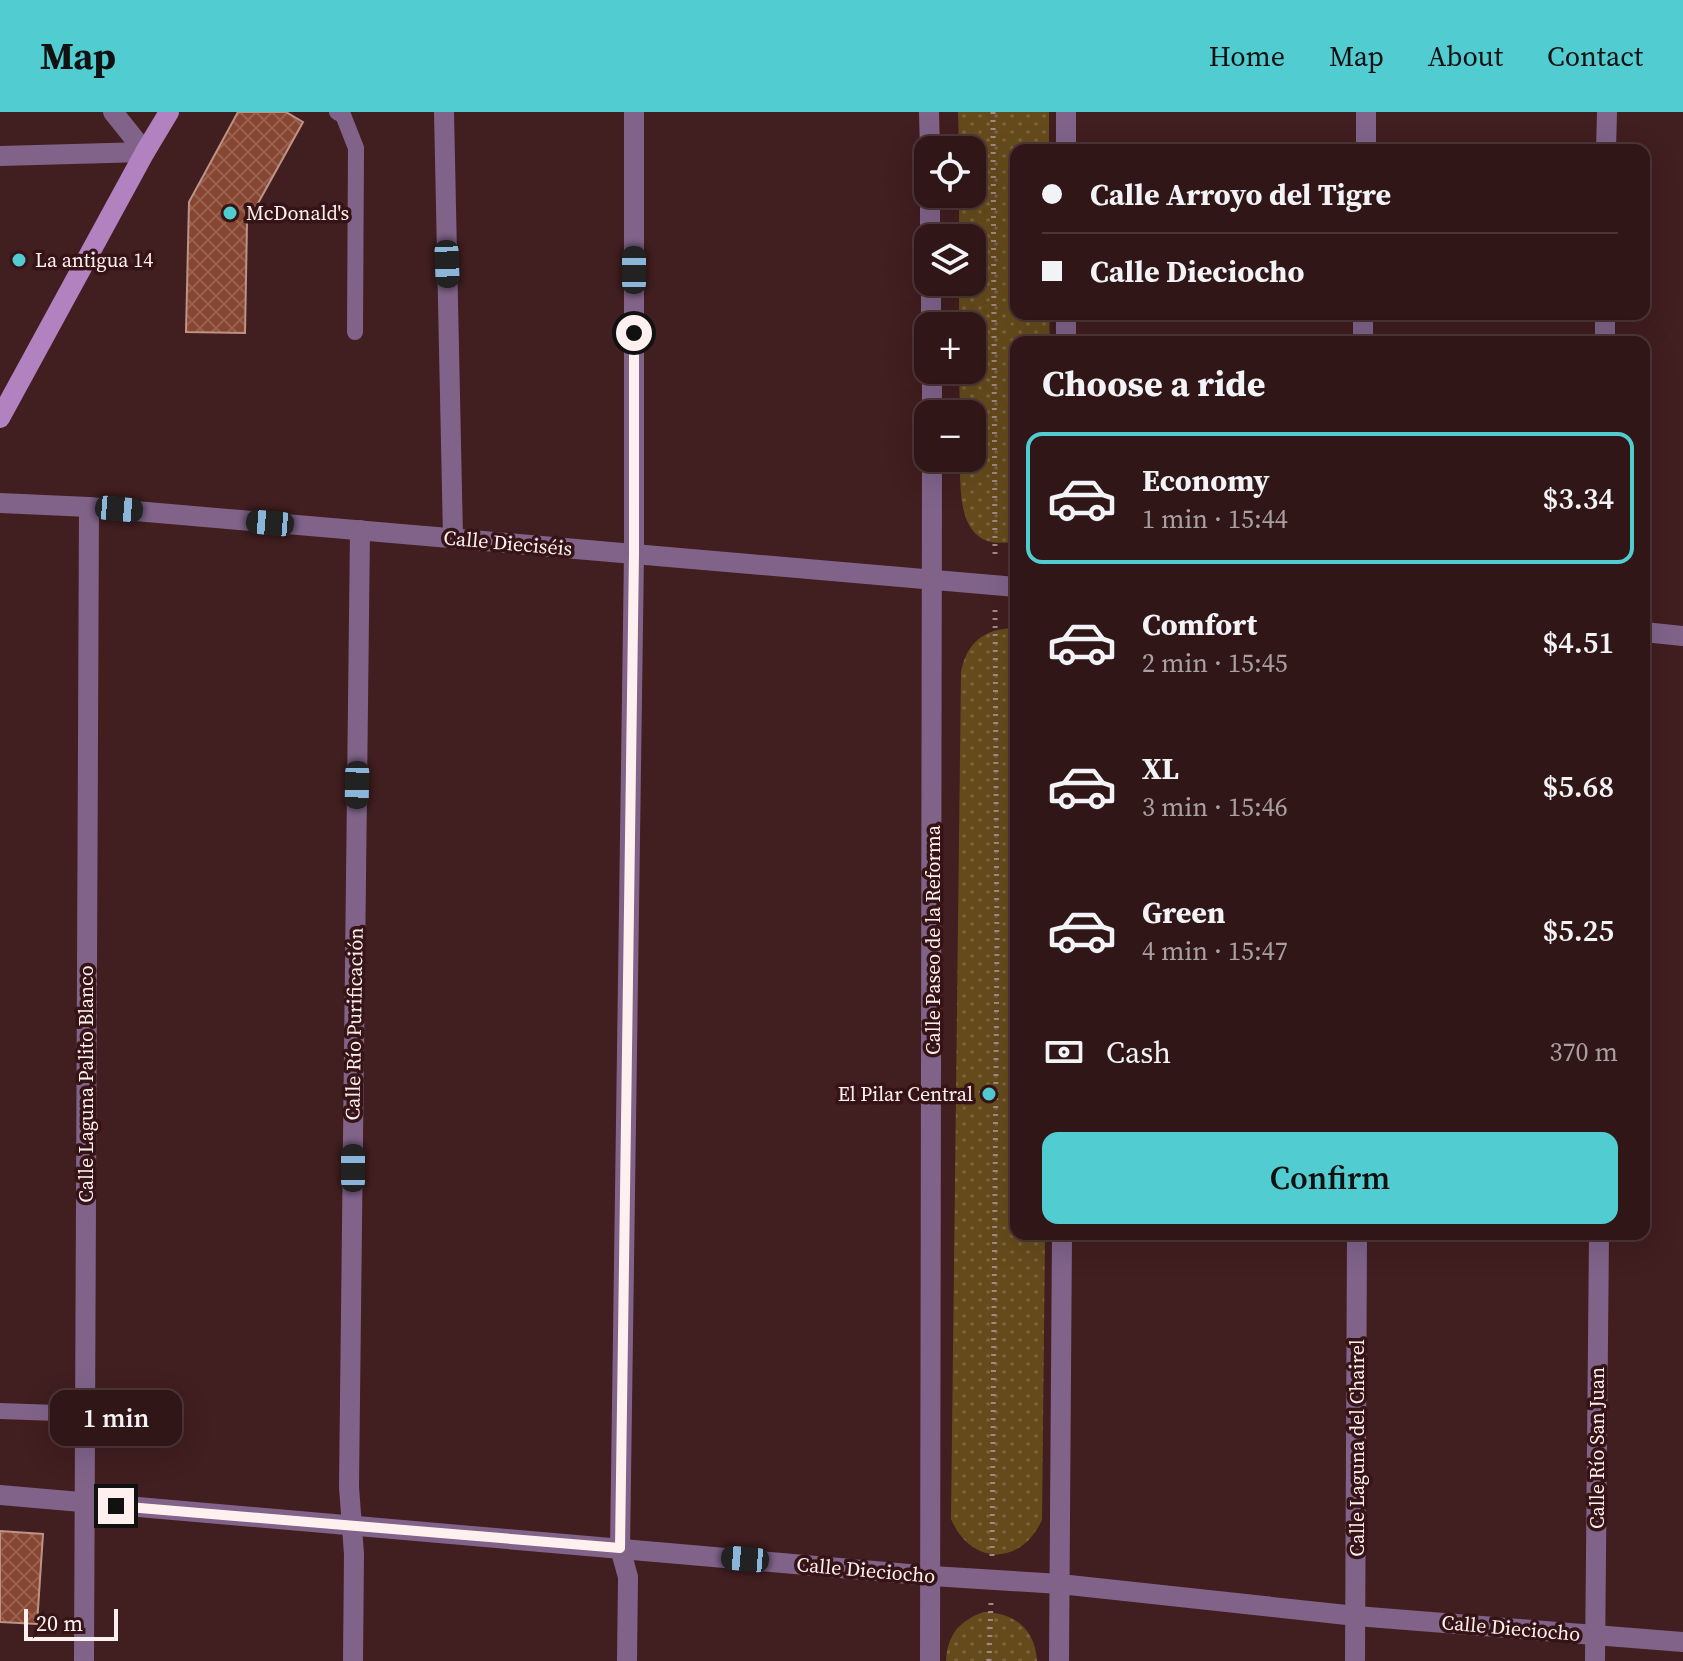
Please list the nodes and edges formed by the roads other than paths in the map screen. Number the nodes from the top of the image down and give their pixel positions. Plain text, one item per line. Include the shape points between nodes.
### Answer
1 (113, 112) edge
2 (169, 112) edge
3 (337, 112) edge
4 (444, 112) edge
5 (634, 112) edge
6 (929, 112) edge
7 (1066, 112) edge
8 (1366, 112) edge
9 (1607, 112) edge
10 (930, 136) edge
11 (1066, 144) edge
12 (1366, 144) edge
13 (1606, 144) edge
14 (145, 152) junction
15 (0, 156) edge
16 (355, 332) dead end
17 (0, 418) edge
18 (932, 472) edge
19 (0, 503) edge
20 (89, 507) junction
21 (360, 530) junction
22 (453, 538) junction
23 (634, 554) junction
24 (934, 579) junction
25 (1010, 586) edge
26 (1650, 633) edge
27 (1683, 636) edge
28 (1062, 1240) edge
29 (1357, 1240) edge
30 (1599, 1240) edge
31 (0, 1411) edge
32 (85, 1414) junction
33 (0, 1495) edge
34 (86, 1504) junction
35 (352, 1524) junction
36 (620, 1548) junction
37 (932, 1576) junction
38 (1060, 1584) junction
39 (1356, 1616) junction
40 (1595, 1635) junction
41 (1683, 1642) edge
42 (84, 1661) edge
43 (353, 1661) edge
44 (627, 1661) edge
45 (930, 1661) edge
46 (1059, 1661) edge
47 (1355, 1661) edge
48 (1595, 1661) edge

1 - 14 street
2 - 14 main road
3 - 16 lane via 356,148
4 - 22 street
5 - 23 street
6 - 10 street
7 - 11 street
8 - 12 street
9 - 13 street
14 - 15 street
14 - 17 main road
18 - 24 street, Calle Paseo de la Reforma
19 - 20 street, Calle Dieciséis
20 - 21 street, Calle Dieciséis
20 - 32 street, Calle Laguna Palito Blanco
21 - 22 street, Calle Dieciséis
21 - 35 street, Calle Río Purificación
22 - 23 street, Calle Dieciséis
23 - 24 street, Calle Dieciséis
23 - 36 street
24 - 25 street, Calle Dieciséis
24 - 37 street, Calle Paseo de la Reforma
26 - 27 street
28 - 38 street
29 - 39 street, Calle Laguna del Chairel
30 - 40 street, Calle Río San Juan
31 - 32 lane
32 - 34 street, Calle Laguna Palito Blanco
33 - 34 street, Calle Dieciocho
34 - 35 street, Calle Dieciocho
34 - 42 street, Calle Laguna Palito Blanco
35 - 36 street, Calle Dieciocho
35 - 43 street, Calle Río Purificación
36 - 37 street, Calle Dieciocho
36 - 44 street via 628,1577
37 - 38 street, Calle Dieciocho
37 - 45 street, Calle Paseo de la Reforma
38 - 39 street, Calle Dieciocho
38 - 46 street
39 - 40 street, Calle Dieciocho
39 - 47 street, Calle Laguna del Chairel
40 - 41 street, Calle Dieciocho
40 - 48 street, Calle Río San Juan

